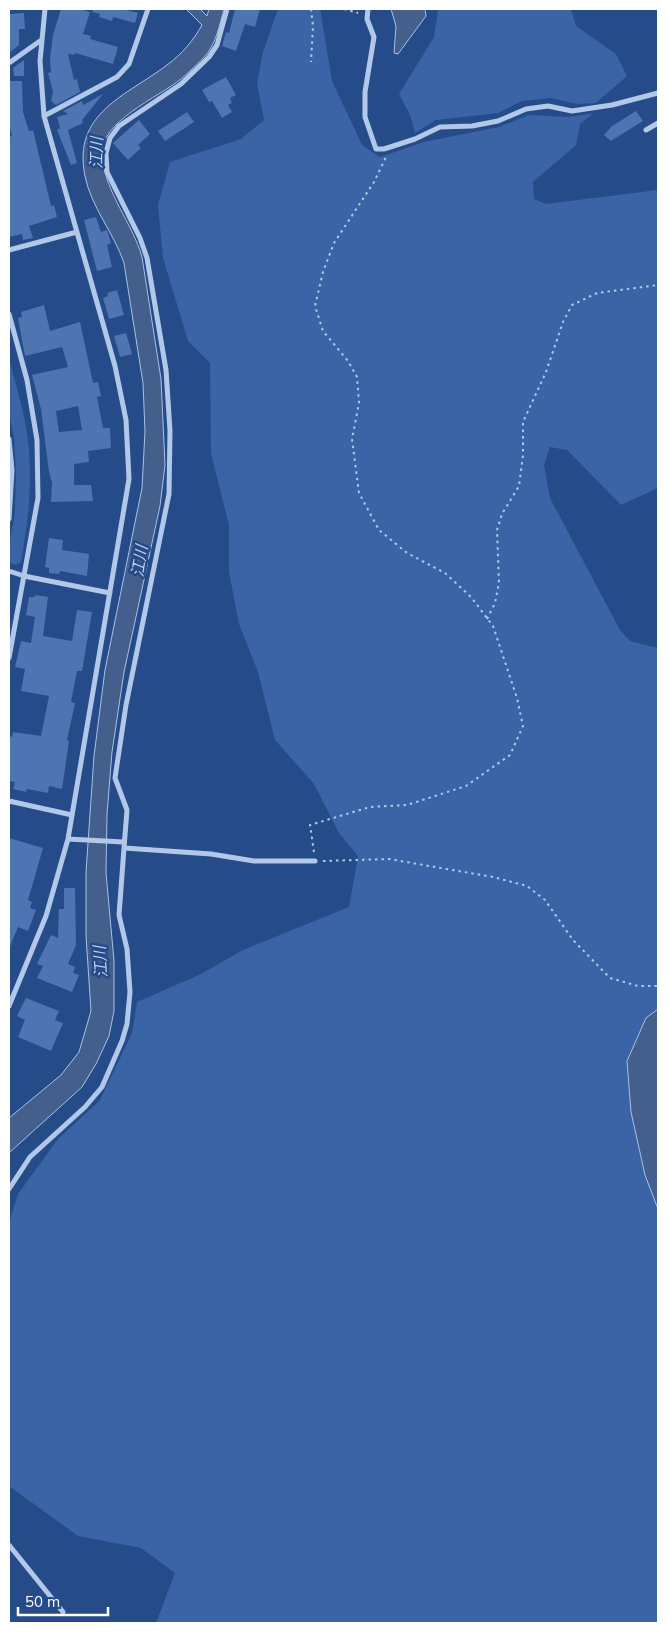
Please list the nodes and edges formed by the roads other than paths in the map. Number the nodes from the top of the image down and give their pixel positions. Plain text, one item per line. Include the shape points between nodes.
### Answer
1 (45, 9) edge
2 (148, 9) edge
3 (227, 9) edge
4 (368, 9) edge
5 (40, 41) junction
6 (9, 63) edge
7 (658, 93) edge
8 (44, 116) junction
9 (658, 122) edge
10 (646, 130) dead end
11 (77, 232) junction
12 (9, 250) edge
13 (9, 314) edge
14 (9, 439) edge
15 (9, 519) edge
16 (9, 571) edge
17 (24, 576) junction
18 (110, 593) junction
19 (9, 658) edge
20 (9, 801) edge
21 (72, 815) junction
22 (68, 839) junction
23 (123, 844) junction
24 (315, 861) road end
25 (9, 1006) edge
26 (9, 1189) edge
27 (9, 1546) edge
28 (63, 1612) dead end

1 - 5 street
2 - 8 street via 129,64 117,77
3 - 23 street via 217,44 209,57 181,84 119,126 110,138 106,152 107,172 147,258 166,370 170,432 169,494 126,706 115,778 127,810
4 - 7 street via 367,19 374,37 365,92 365,117 376,148 389,148 440,127 498,121 526,109 548,106 572,111
5 - 6 street
5 - 8 street
8 - 11 street
9 - 10 street
11 - 12 street
11 - 18 street via 116,366 126,420 129,479
13 - 17 street via 27,380 37,440 38,498
14 - 15 street via 12,470
16 - 17 street
17 - 18 street
17 - 19 street
18 - 21 street
20 - 21 street
21 - 22 street
22 - 23 street
22 - 25 street via 46,916
23 - 24 street via 254,861
23 - 26 street via 119,915 127,949 130,992 122,1041 102,1087 30,1158
27 - 28 street

